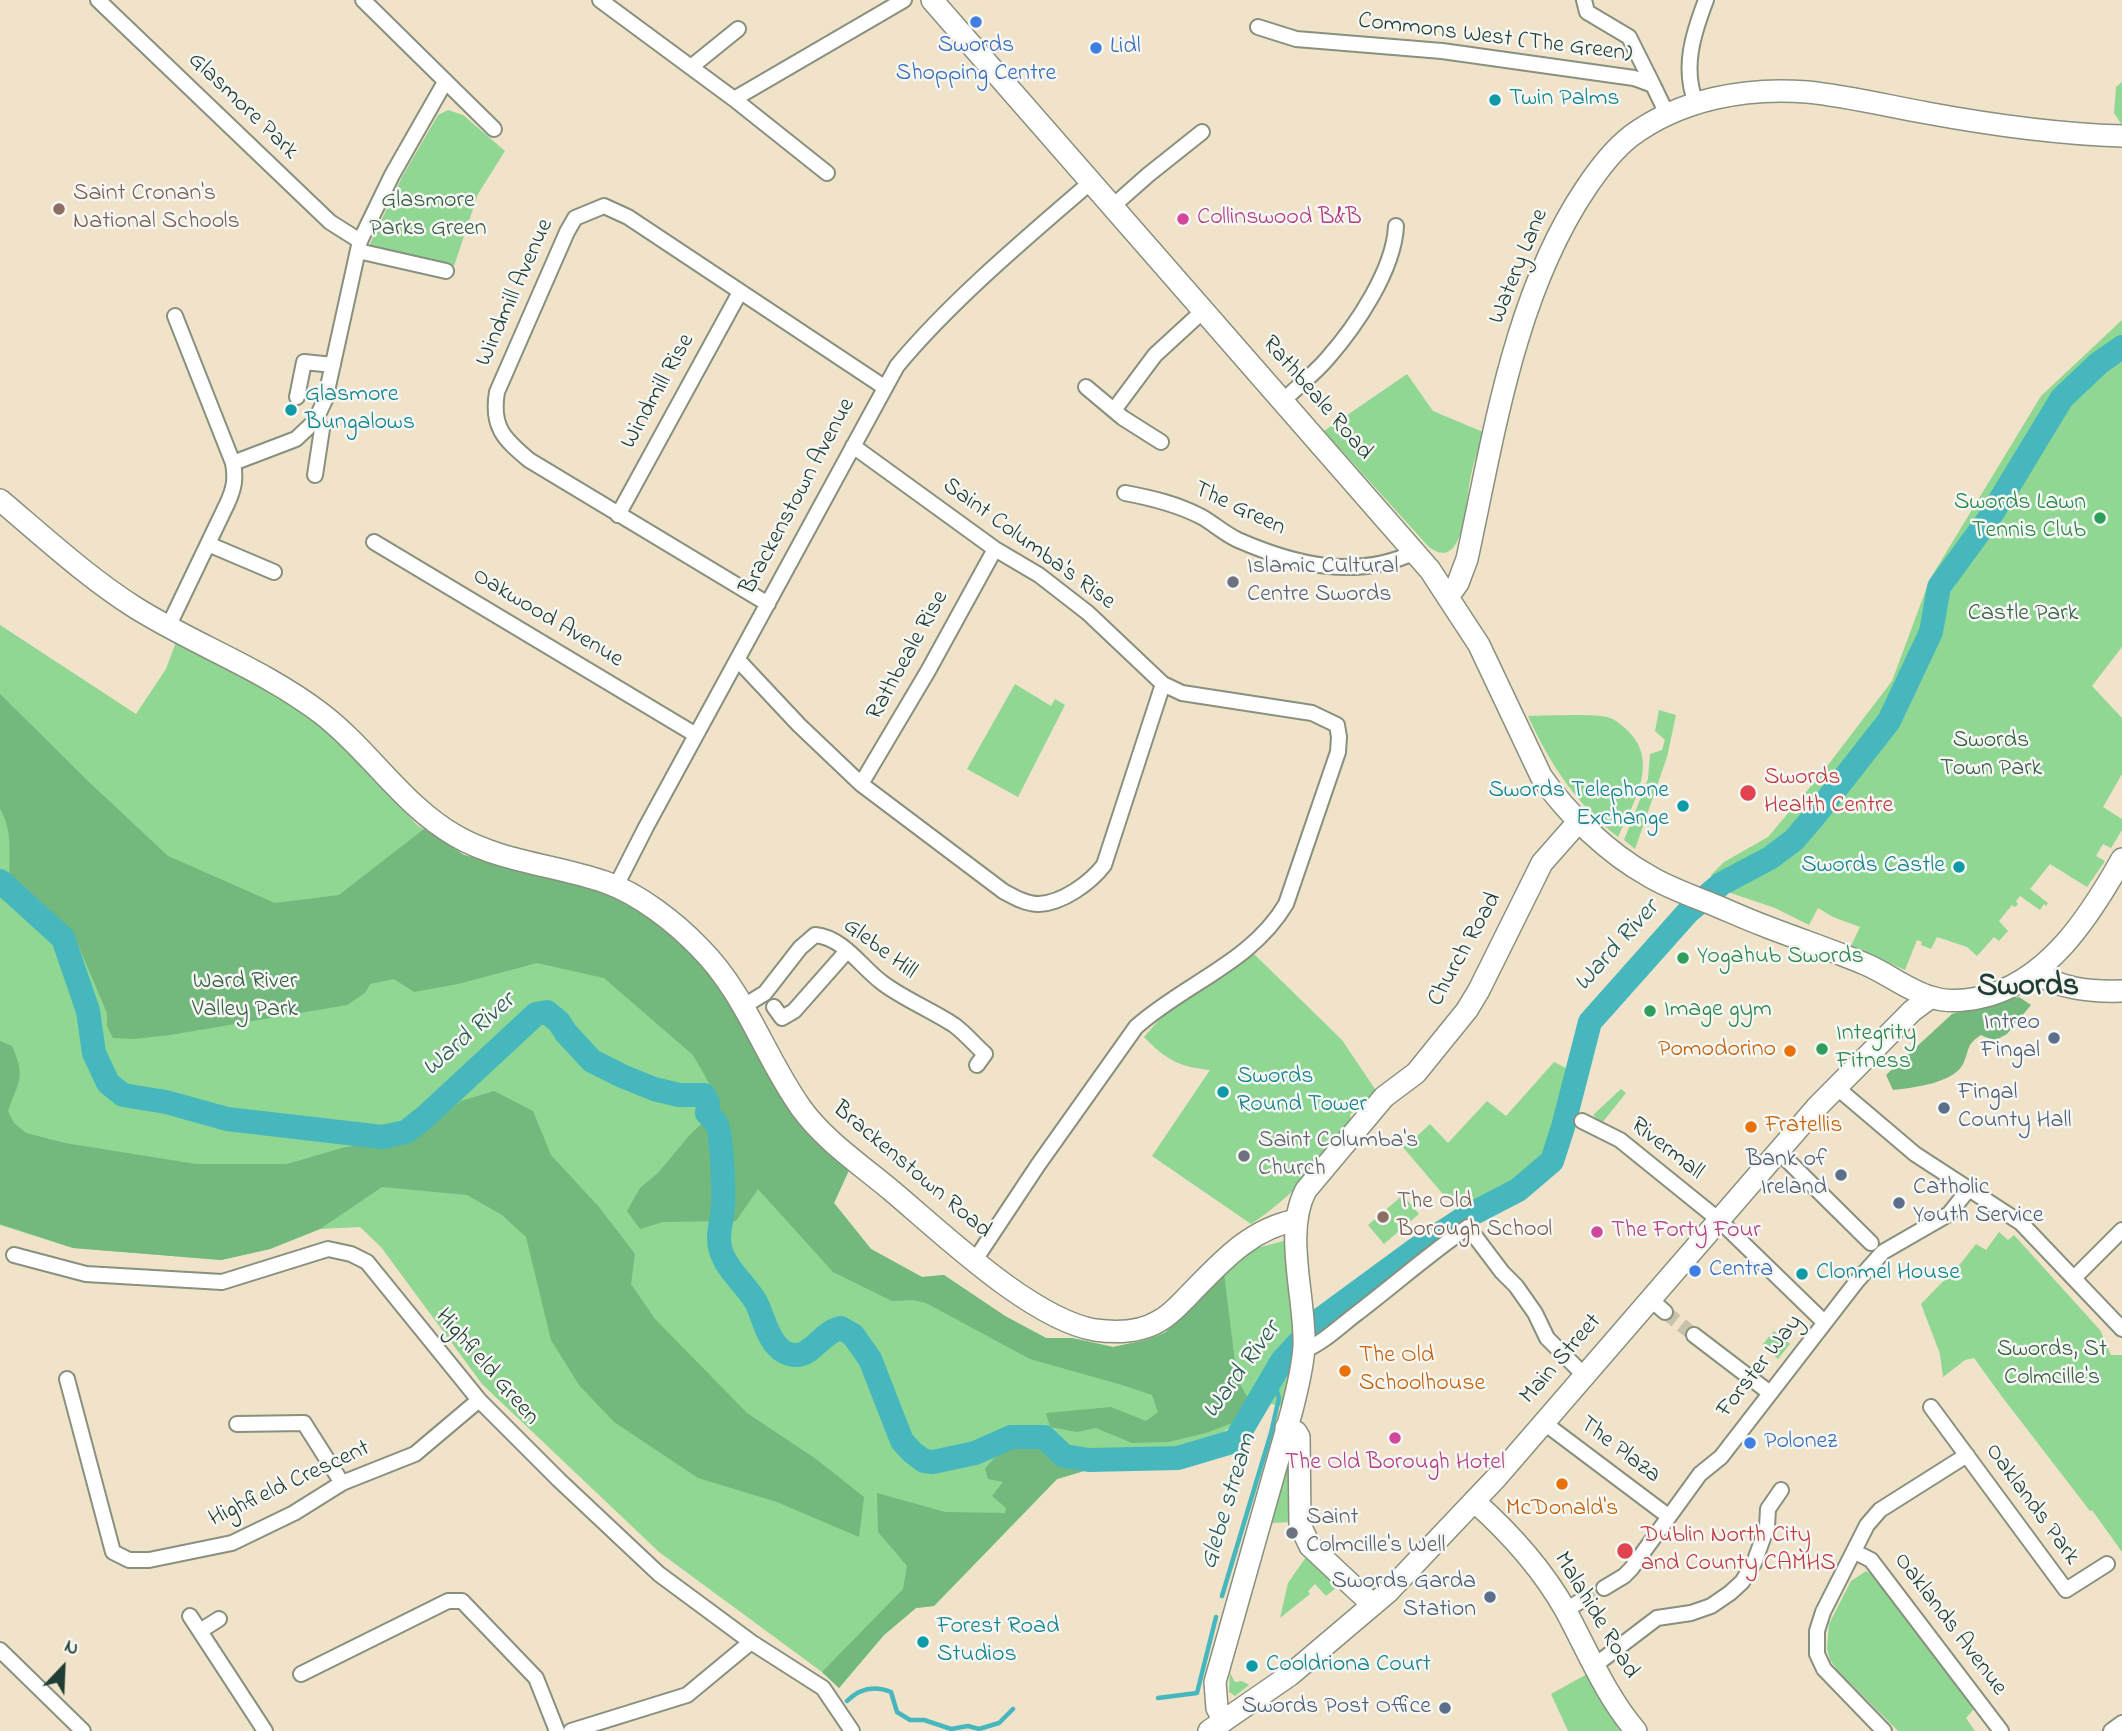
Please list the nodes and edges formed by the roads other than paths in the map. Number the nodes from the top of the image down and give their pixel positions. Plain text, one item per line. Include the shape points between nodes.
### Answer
1 (98, 0) edge
2 (363, 0) edge
3 (600, 0) edge
4 (904, 0) edge
5 (932, 0) edge
6 (1584, 0) edge
7 (1706, 0) edge
8 (1258, 27) dead end
9 (738, 29) dead end
10 (691, 67) junction
11 (445, 82) junction
12 (1653, 85) junction
13 (734, 99) junction
14 (1696, 103) junction
15 (1667, 114) junction
16 (494, 129) dead end
17 (1202, 132) dead end
18 (2122, 136) edge
19 (827, 173) dead end
20 (1091, 182) junction
21 (1112, 206) junction
22 (1396, 226) dead end
23 (359, 246) junction
24 (446, 271) dead end
25 (740, 292) junction
26 (1204, 310) junction
27 (175, 316) dead end
28 (333, 365) junction
29 (884, 387) junction
30 (1086, 387) dead end
31 (297, 397) dead end
32 (1283, 401) junction
33 (1114, 410) junction
34 (315, 421) junction
35 (1161, 442) dead end
36 (853, 446) junction
37 (233, 463) junction
38 (315, 475) dead end
39 (1125, 493) dead end
40 (0, 500) edge
41 (618, 514) junction
42 (373, 542) dead end
43 (208, 544) junction
44 (995, 549) junction
45 (1415, 552) junction
46 (274, 572) dead end
47 (1448, 597) junction
48 (768, 604) junction
49 (169, 625) junction
50 (738, 660) junction
51 (1163, 684) junction
52 (696, 735) junction
53 (861, 784) junction
54 (1579, 821) junction
55 (2122, 859) edge
56 (616, 887) junction
57 (847, 951) junction
58 (2034, 972) junction
59 (2122, 991) edge
60 (1931, 997) junction
61 (744, 1006) junction
62 (774, 1007) dead end
63 (977, 1065) dead end
64 (1836, 1087) junction
65 (1582, 1121) dead end
66 (1778, 1151) junction
67 (1968, 1190) junction
68 (1297, 1220) junction
69 (1719, 1220) junction
70 (2122, 1230) edge
71 (1871, 1243) dead end
72 (14, 1255) dead end
73 (975, 1260) junction
74 (2075, 1277) junction
75 (1824, 1322) junction
76 (2122, 1329) edge
77 (1694, 1335) tunnel mouth
78 (1303, 1348) junction
79 (1584, 1375) junction
80 (67, 1379) dead end
81 (1770, 1393) junction
82 (479, 1400) junction
83 (1931, 1408) dead end
84 (1544, 1422) junction
85 (237, 1424) dead end
86 (1286, 1428) junction
87 (1967, 1455) junction
88 (342, 1483) junction
89 (1782, 1490) dead end
90 (1474, 1501) junction
91 (1668, 1516) junction
92 (1855, 1552) junction
93 (2107, 1564) dead end
94 (1604, 1588) tunnel mouth
95 (1373, 1605) junction
96 (190, 1616) dead end
97 (219, 1619) dead end
98 (200, 1631) junction
99 (751, 1642) junction
100 (0, 1650) edge
101 (1594, 1666) junction
102 (301, 1674) dead end
103 (2122, 1723) edge
104 (1217, 1726) edge
105 (83, 1731) edge
106 (265, 1731) edge
107 (558, 1731) edge
108 (571, 1731) edge
109 (852, 1731) edge
110 (1636, 1731) edge
111 (1884, 1731) edge
112 (2001, 1731) edge
113 (2111, 1731) edge

1 - 23 street, Glasmore Park
2 - 11 street
3 - 10 street
4 - 13 street
5 - 20 street, Rathbeale Road
6 - 12 street via 1587,12 1629,37
7 - 14 street via 1690,50
8 - 12 street, Commons West (The Green) via 1296,39 1442,51 1634,78
9 - 10 street
10 - 13 street
11 - 16 street
11 - 23 street via 392,175
12 - 15 street, Commons West (The Green)
13 - 19 street
14 - 15 street, Watery Lane
14 - 18 street, Watery Lane via 1749,91 1807,92 2022,129
15 - 47 street, Watery Lane via 1630,137 1598,169 1567,215 1539,276 1507,384 1467,559
17 - 21 street
20 - 21 street, Rathbeale Road
20 - 29 street, Brackenstown Avenue via 914,345
21 - 26 street, Rathbeale Road
22 - 32 street via 1379,285 1326,360
23 - 24 street, Glasmore Park
23 - 28 street
25 - 29 street, Windmill Avenue
25 - 41 street, Windmill Rise
25 - 41 street, Windmill Avenue via 628,217 604,206 575,218 571,225 496,392 494,410 509,442 529,460
26 - 32 street, Rathbeale Road
26 - 33 street via 1155,355
27 - 37 street
28 - 31 street via 304,362
28 - 34 street
29 - 36 street, Brackenstown Avenue
30 - 33 street
32 - 45 street, Rathbeale Road
33 - 35 street
34 - 37 street via 296,439
34 - 38 street via 322,429
36 - 44 street, Saint Columba's Rise
36 - 48 street, Brackenstown Avenue
37 - 43 street via 235,487
39 - 45 street, The Green via 1178,506 1235,538 1310,563 1348,569 1396,562
40 - 49 street, Brackenstown Road via 96,580
41 - 48 street, Windmill Avenue
42 - 52 street, Oakwood Avenue
43 - 46 street
43 - 49 street
44 - 51 street, Saint Columba's Rise via 1039,575 1088,613
44 - 53 street, Rathbeale Rise
45 - 47 street, Rathbeale Road
47 - 54 street, Rathbeale Road via 1479,645 1541,776
48 - 50 street, Brackenstown Avenue
49 - 56 street, Brackenstown Road via 288,690 326,717 426,816 452,835 497,853
50 - 52 street, Brackenstown Avenue
50 - 53 street
51 - 53 street via 1104,865 1059,899 1040,904 1003,891
51 - 73 street, Saint Columba's Rise via 1182,693 1312,713 1337,725 1338,752 1286,904 1275,923 1250,948 1136,1027
52 - 56 street, Brackenstown Avenue
54 - 60 street, Rathbeale Road via 1648,876 1865,964
54 - 68 street, Church Road via 1535,875 1467,1010 1416,1073 1384,1097 1306,1190
55 - 58 street via 2078,929
56 - 61 street, Brackenstown Road via 698,946
57 - 61 street, Glebe Hill via 828,937 816,935 765,993
57 - 62 street via 794,1011 782,1018
57 - 63 street, Glebe Hill via 888,987 957,1027 985,1054
58 - 59 street via 2068,987
58 - 60 street via 1979,998
60 - 64 street, Main Street
61 - 73 street, Brackenstown Road via 812,1122
64 - 66 street, Main Street
64 - 67 street via 1915,1154
65 - 69 street, Rivermall via 1620,1140
66 - 69 street, Main Street
66 - 71 street
67 - 74 street via 2021,1223
67 - 75 street, Forster Way via 1949,1214 1883,1252
68 - 73 street, Brackenstown Road via 1274,1225 1242,1244 1160,1321 1119,1331 1062,1320
68 - 78 street, Church Road
69 - 75 street, Rivermall
69 - 79 street, Main Street via 1657,1306
70 - 74 street
72 - 82 street, Highfield Green via 86,1274 222,1282 328,1249 351,1254 366,1262
74 - 76 street
75 - 81 street, Forster Way
77 - 81 street
78 - 79 street via 1313,1347 1331,1334 1468,1227 1535,1313 1547,1338
78 - 86 street, Church Road
79 - 84 street, Main Street
80 - 88 street, Highfield Crescent via 113,1552 129,1560 232,1543
81 - 91 street, Forster Way
82 - 88 street, Highfield Crescent via 415,1454
82 - 99 street, Highfield Green via 659,1574
83 - 87 street, Oaklands Park
84 - 90 street, Main Street
84 - 91 street, The Plaza
85 - 88 street via 304,1423
86 - 95 street via 1300,1437 1303,1535
86 - 104 street, Church Road via 1215,1682
87 - 92 street, Oaklands Avenue via 1880,1510
87 - 93 street, Oaklands Park via 2066,1590
89 - 101 street via 1768,1509 1767,1527 1742,1582 1711,1606 1657,1618
90 - 95 street, Main Street
90 - 101 street, Malahide Road via 1574,1605
91 - 94 street, Forster Way via 1624,1576
92 - 111 street, Oaklands Avenue via 1823,1612 1817,1654 1824,1669
92 - 112 street, Oaklands Avenue via 1871,1560
95 - 104 street, Main Street via 1290,1675
96 - 98 street
97 - 98 street
98 - 106 street
99 - 108 street via 687,1696
99 - 109 street, Highfield Green via 823,1688
100 - 105 street
101 - 110 street, Malahide Road
102 - 107 street via 448,1601 462,1601 536,1678
103 - 113 street

